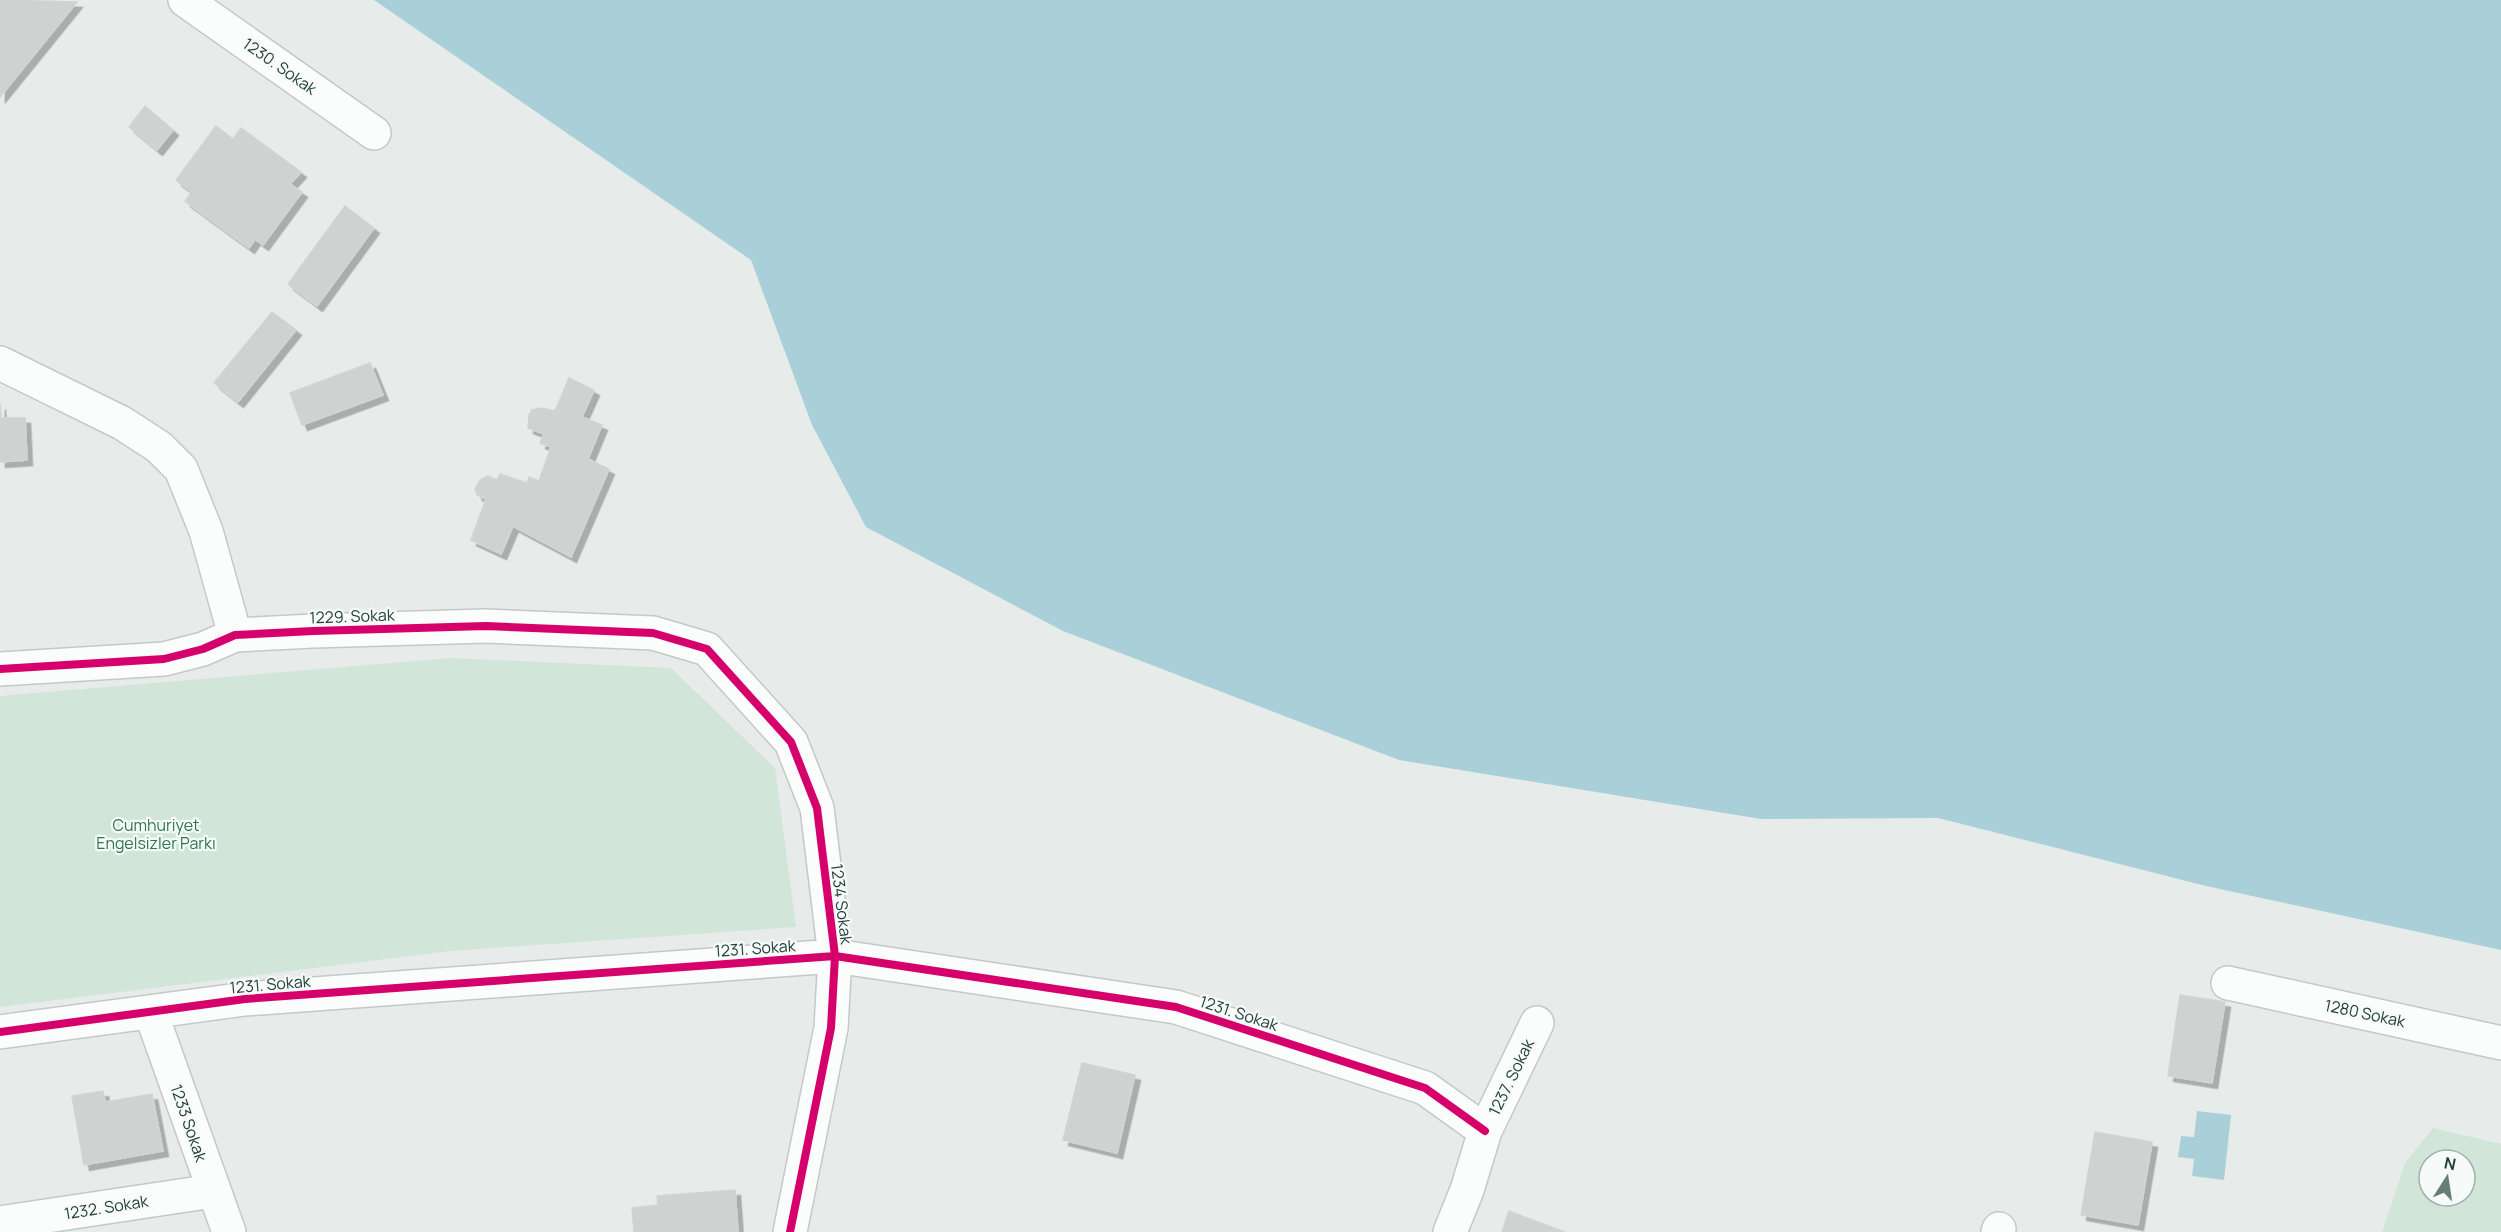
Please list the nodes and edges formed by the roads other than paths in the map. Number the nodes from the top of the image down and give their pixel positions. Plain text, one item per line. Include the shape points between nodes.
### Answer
1 (185, 0) edge
2 (374, 133) dead end
3 (0, 363) edge
4 (235, 634) junction
5 (707, 650) joint
6 (0, 669) edge
7 (835, 956) junction
8 (2228, 983) dead end
9 (151, 1013) junction
10 (1537, 1023) dead end
11 (0, 1032) edge
12 (2501, 1043) edge
13 (1485, 1131) junction
14 (213, 1191) junction
15 (0, 1223) edge
16 (229, 1232) edge
17 (790, 1232) edge
18 (1450, 1232) edge

1 - 2 street, 1230. Sokak
3 - 4 street via 122,423 159,447 181,469 206,531
4 - 5 street, 1229. Sokak via 486,626 653,633
4 - 6 street, 1229. Sokak via 203,649 164,659
5 - 7 street, 1234 Sokak via 791,742 817,808
7 - 9 street, 1231. Sokak via 245,999
7 - 13 street, 1231. Sokak via 1176,1007 1425,1088
7 - 17 street, 1234 Sokak via 831,1028
8 - 12 street, 1280 Sokak
9 - 11 street, 1231. Sokak
9 - 14 street, 1233 Sokak
10 - 13 street, 1237. Sokak
13 - 18 street, 1237. Sokak
14 - 15 street, 1232. Sokak
14 - 16 street, 1233 Sokak

